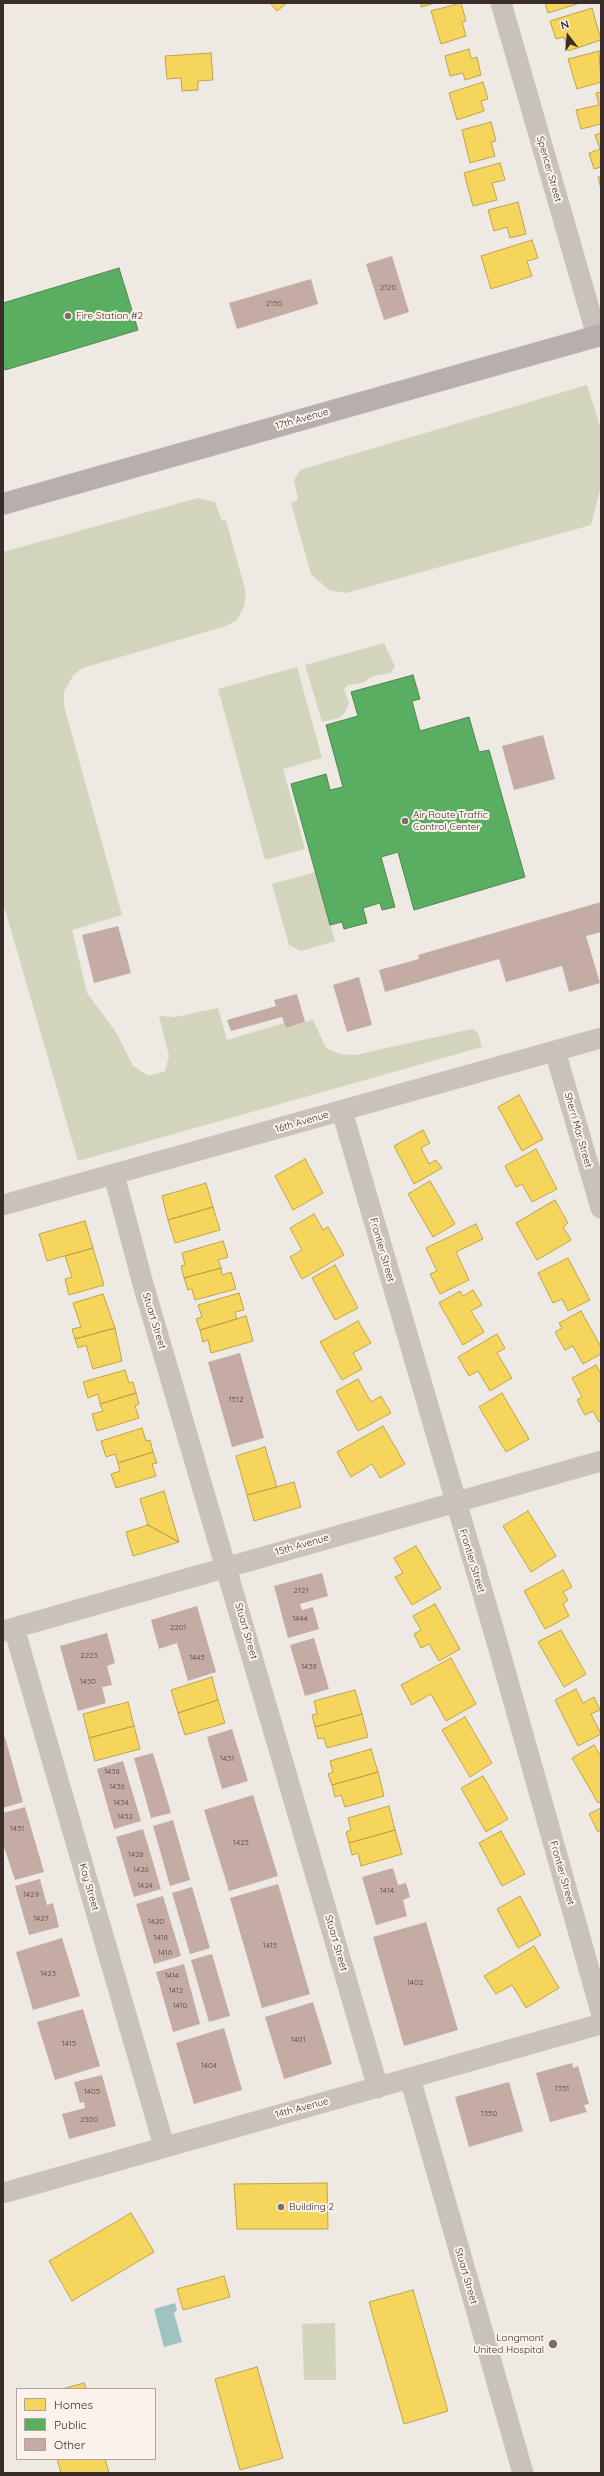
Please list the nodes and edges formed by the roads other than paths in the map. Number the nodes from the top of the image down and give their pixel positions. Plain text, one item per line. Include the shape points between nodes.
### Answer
1 (501, 3) edge
2 (599, 335) edge
3 (3, 504) edge
4 (601, 1038) edge
5 (555, 1051) junction
6 (342, 1111) junction
7 (114, 1175) junction
8 (3, 1205) edge
9 (601, 1208) edge
10 (601, 1461) edge
11 (455, 1501) junction
12 (227, 1566) junction
13 (8, 1629) edge
14 (601, 2012) edge
15 (601, 2024) edge
16 (410, 2078) junction
17 (378, 2088) junction
18 (164, 2146) junction
19 (3, 2193) edge
20 (524, 2473) edge

1 - 2 street, Spencer Street
2 - 3 main road, 17th Avenue
4 - 5 street, 16th Avenue
5 - 6 street, 16th Avenue
5 - 9 street, Sherri Mar Street
6 - 7 street, 16th Avenue
6 - 11 street, Frontier Street
7 - 8 street, 16th Avenue
7 - 12 street, Stuart Street via 143,1284
10 - 11 street, 15th Avenue
11 - 12 street, 15th Avenue
11 - 14 street, Frontier Street
12 - 13 street, 15th Avenue
12 - 17 street, Stuart Street
13 - 18 street, Kay Street
15 - 16 street, 14th Avenue
16 - 17 street, 14th Avenue
16 - 20 street, Stuart Street
17 - 18 street, 14th Avenue
18 - 19 street, 14th Avenue

